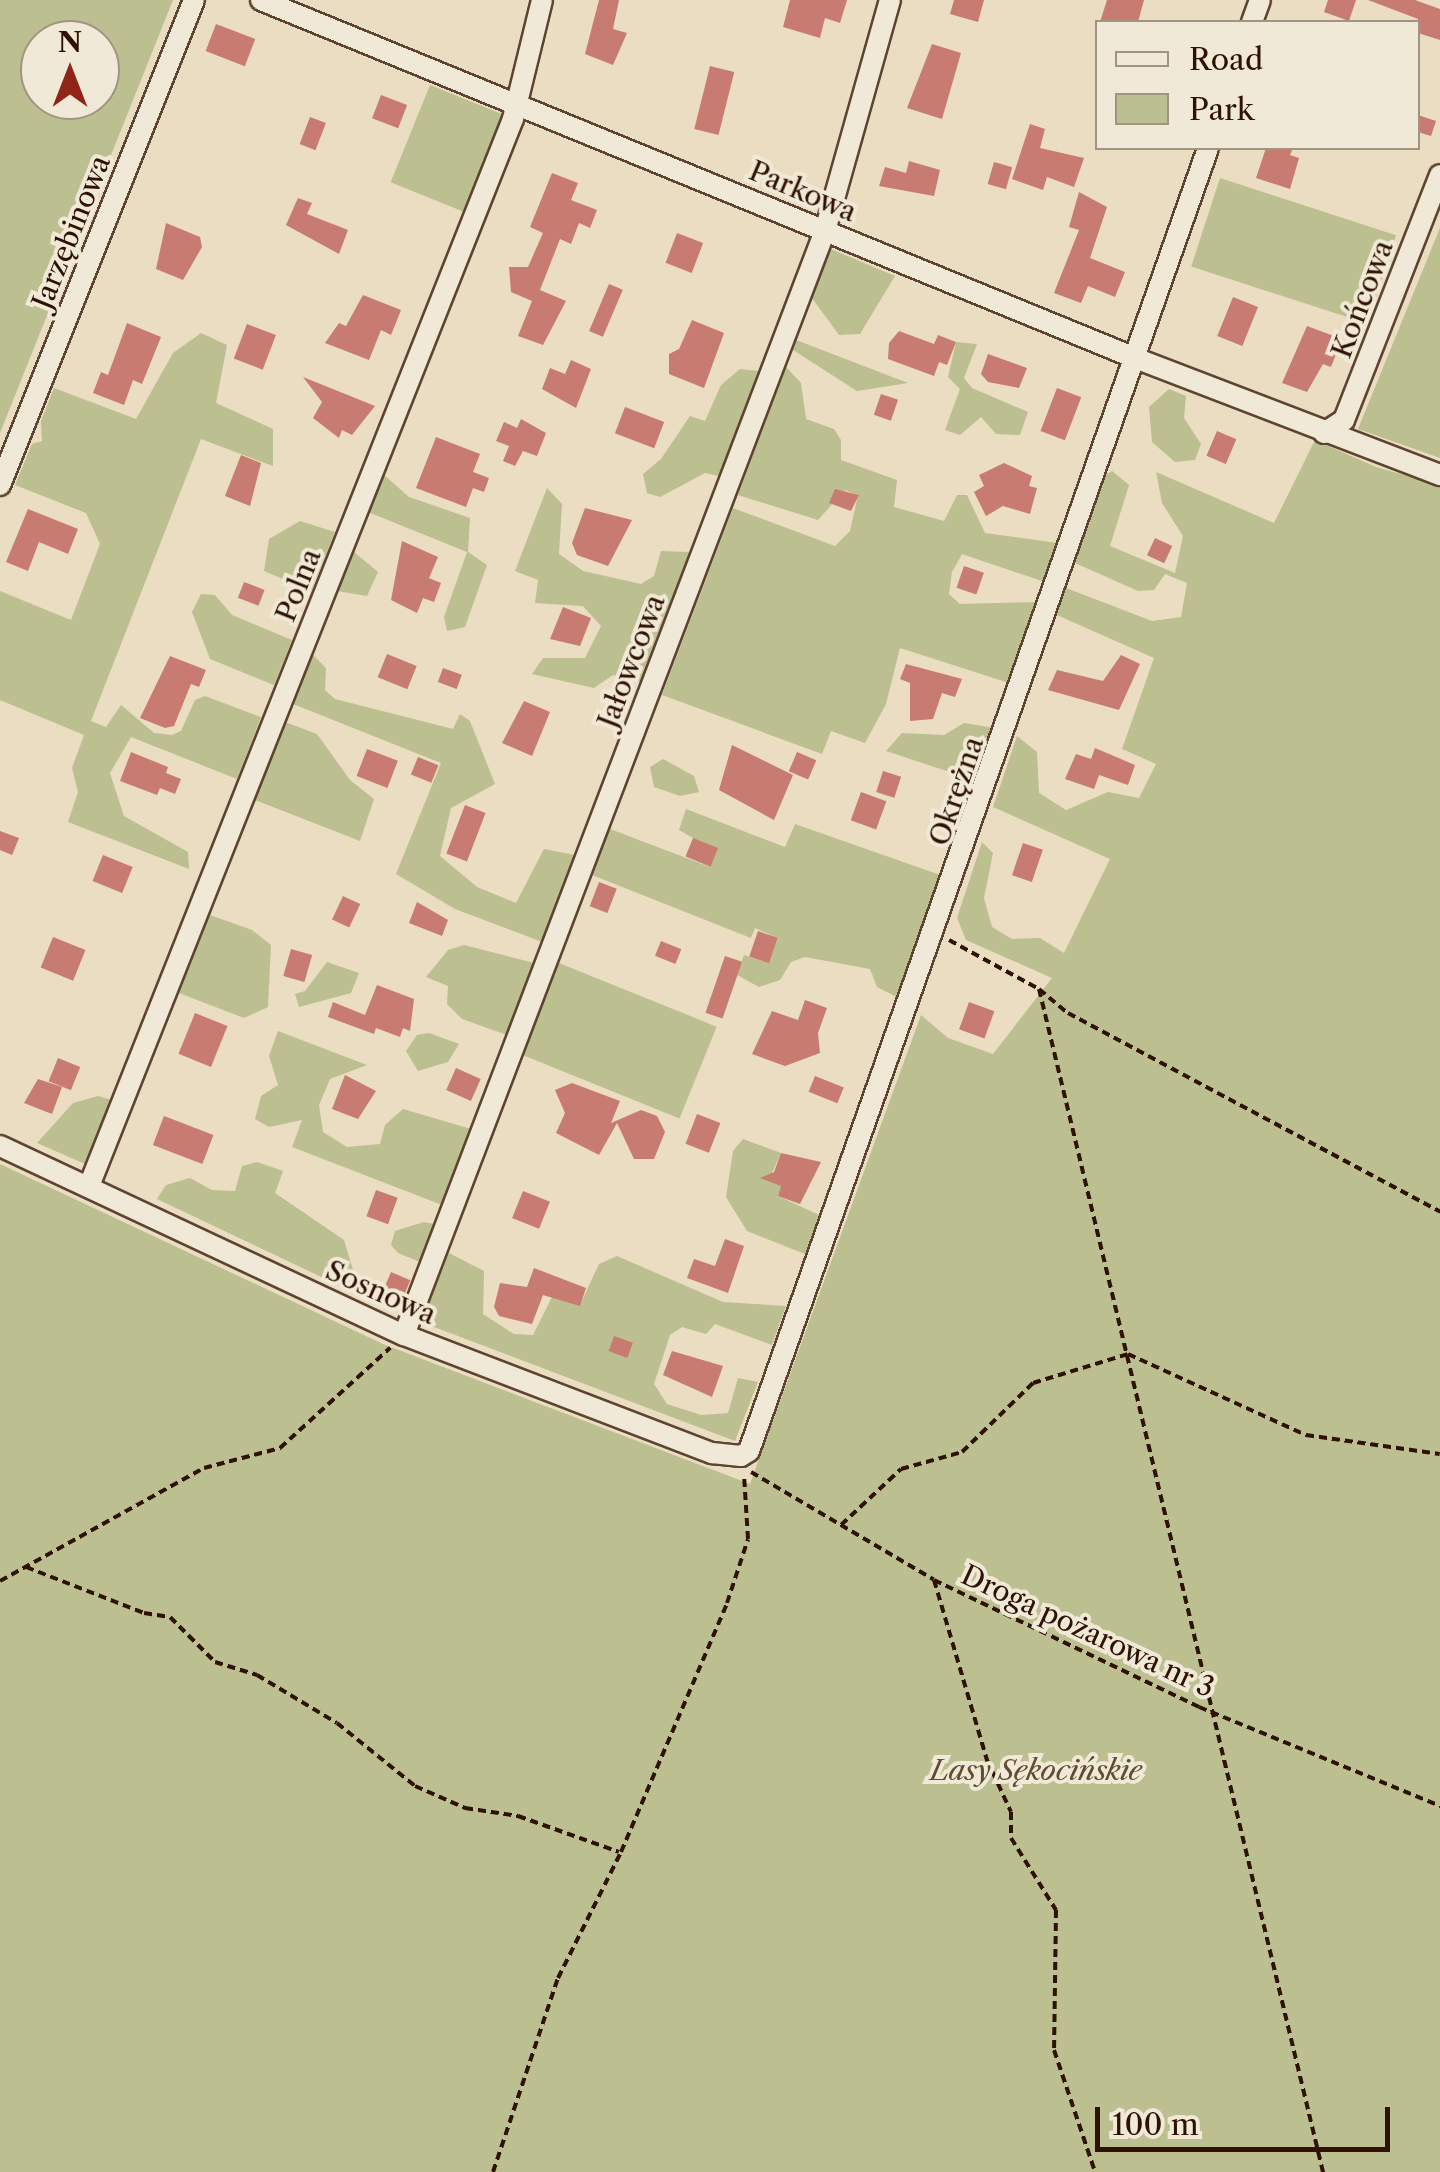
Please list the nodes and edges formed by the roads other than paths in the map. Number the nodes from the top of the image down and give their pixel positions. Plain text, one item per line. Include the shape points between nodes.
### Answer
1 (194, 0) edge
2 (261, 0) edge
3 (542, 0) edge
4 (890, 0) edge
5 (518, 102) junction
6 (1207, 150) edge
7 (1440, 175) edge
8 (825, 231) junction
9 (1135, 358) junction
10 (1324, 433) junction
11 (1440, 475) edge
12 (0, 485) edge
13 (0, 1146) edge
14 (88, 1186) junction
15 (404, 1335) junction
16 (746, 1459) joint

1 - 12 street, Jarzębinowa
2 - 5 street, Parkowa
3 - 5 street, Polna
4 - 8 street, Jałowcowa
5 - 8 street, Parkowa
5 - 14 street, Polna
6 - 9 street, Okrężna
7 - 10 street, Końcowa via 1344,420
8 - 9 street, Parkowa
8 - 15 street, Jałowcowa
9 - 10 street, Parkowa
9 - 16 street, Okrężna
10 - 11 street, Parkowa
13 - 14 street, Sosnowa
14 - 15 street, Sosnowa
15 - 16 street, Sosnowa via 712,1453

